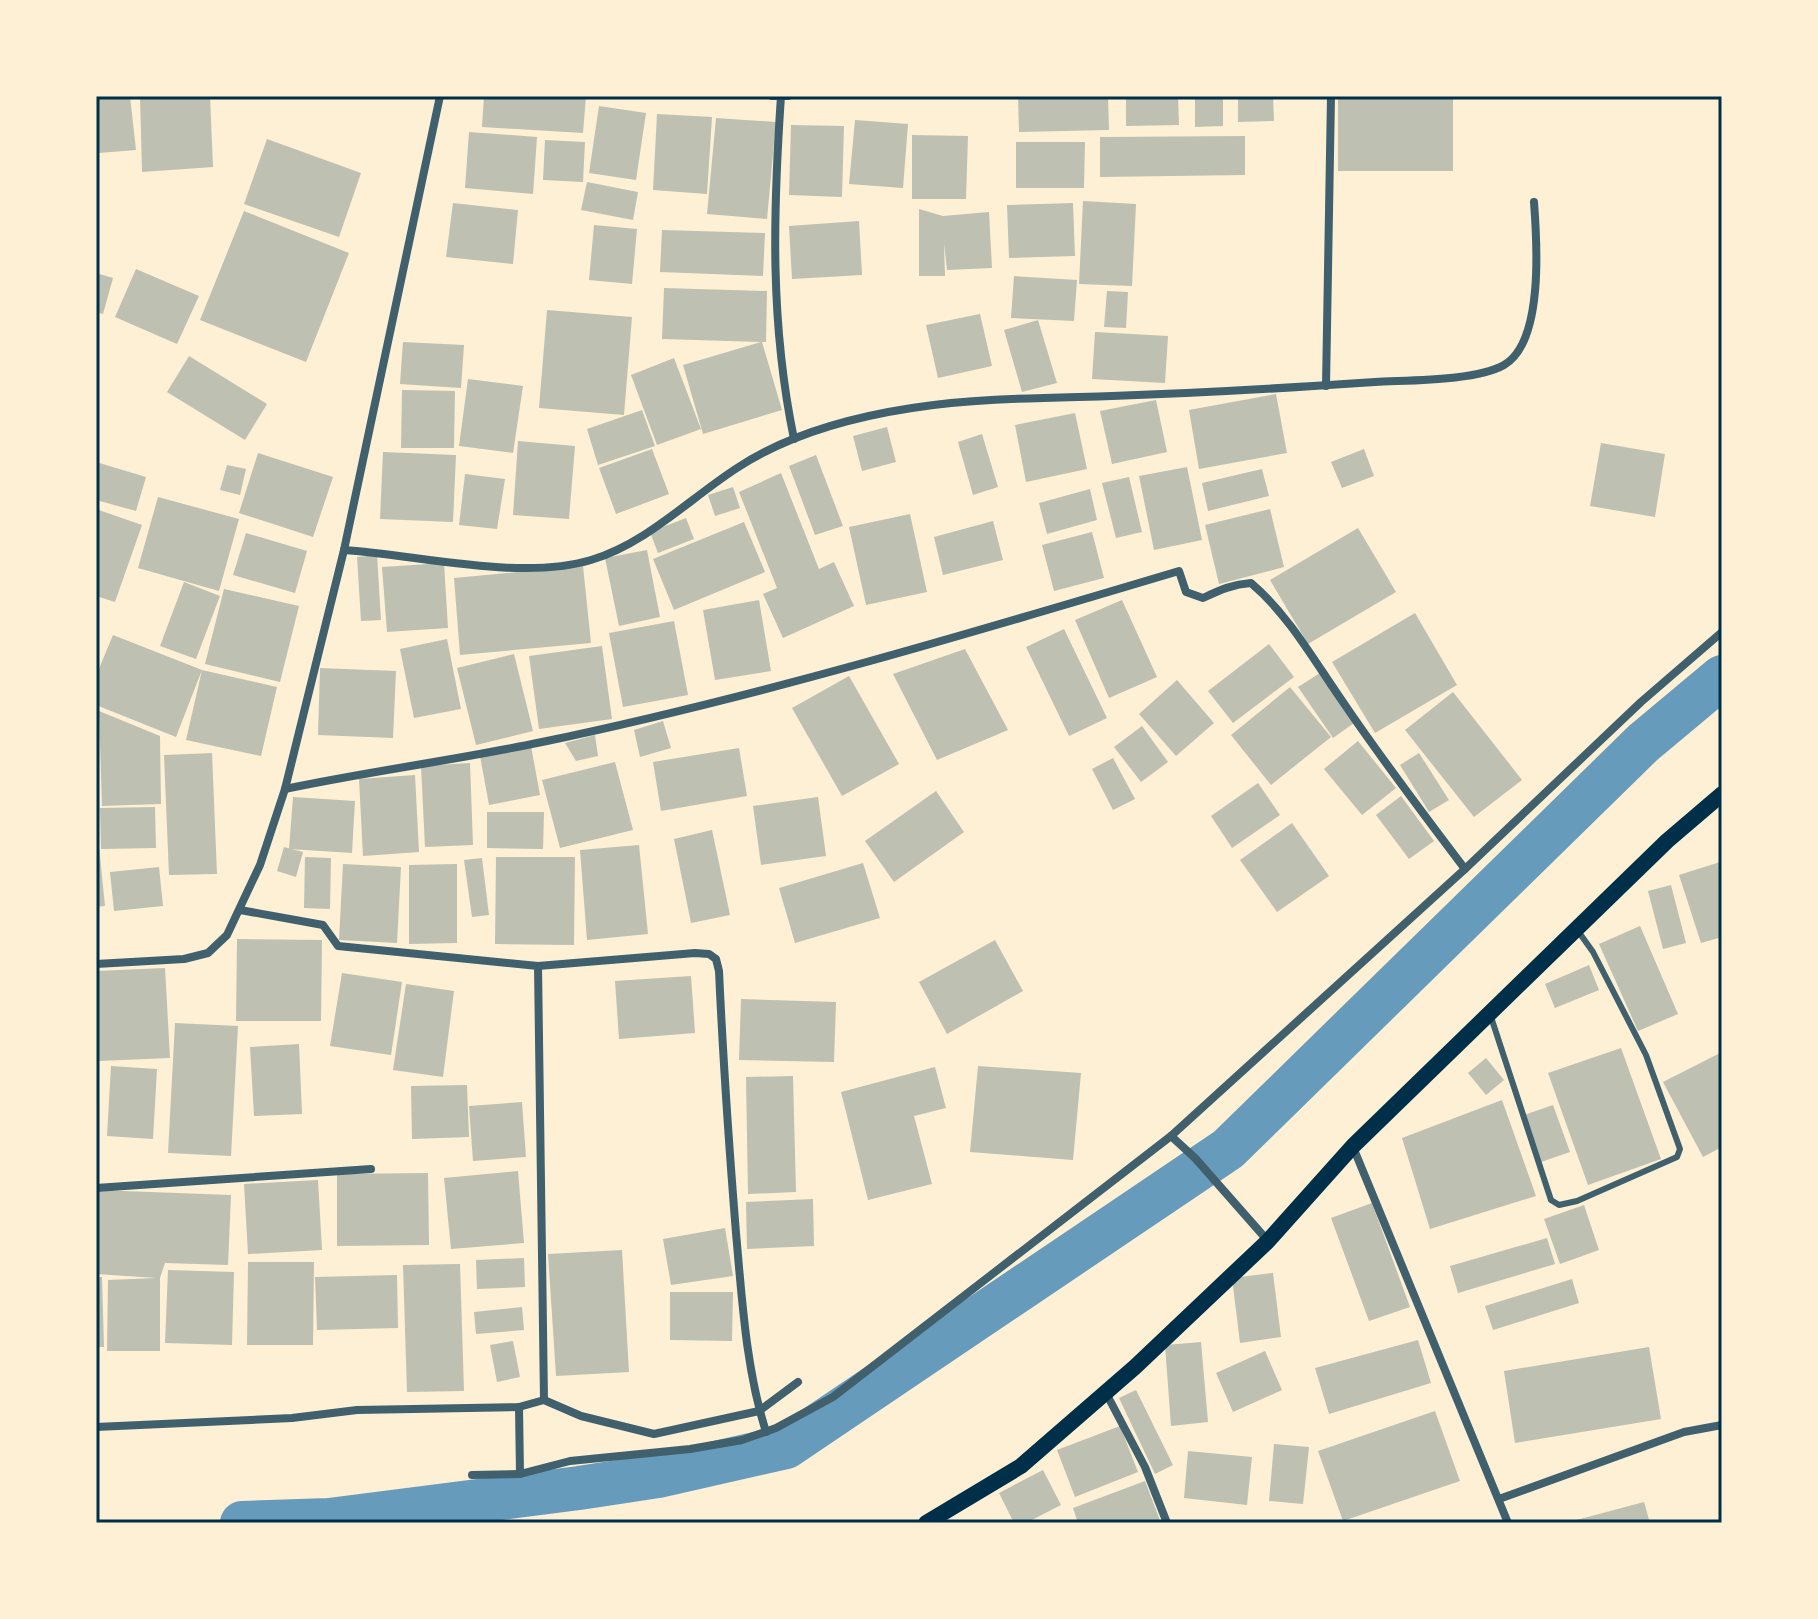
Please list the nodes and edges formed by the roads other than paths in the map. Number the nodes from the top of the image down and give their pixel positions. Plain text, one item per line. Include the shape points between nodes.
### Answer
1 (440, 96) edge
2 (772, 96) edge
3 (781, 96) edge
4 (788, 96) edge
5 (1331, 96) edge
6 (1534, 202) dead end
7 (1326, 386) junction
8 (794, 439) junction
9 (344, 550) junction
10 (1722, 632) edge
11 (285, 789) junction
12 (1722, 794) edge
13 (1465, 869) junction
14 (240, 910) junction
15 (1578, 931) junction
16 (96, 964) edge
17 (538, 966) junction
18 (1490, 1014) junction
19 (1171, 1136) junction
20 (1353, 1146) junction
21 (371, 1169) dead end
22 (96, 1188) edge
23 (1268, 1241) junction
24 (798, 1382) dead end
25 (1105, 1393) junction
26 (544, 1400) junction
27 (519, 1407) junction
28 (759, 1411) junction
29 (1722, 1425) edge
30 (96, 1427) edge
31 (766, 1432) junction
32 (520, 1474) junction
33 (472, 1475) dead end
34 (1499, 1499) junction
35 (926, 1523) edge
36 (1167, 1523) edge
37 (1508, 1523) edge

1 - 9 street
2 - 3 street
3 - 4 street
3 - 8 street via 774,200 776,304
5 - 7 street
6 - 7 street via 1534,293 1517,355 1500,367 1474,374
7 - 8 street via 968,402 910,408
8 - 9 street via 735,469 635,541 580,563 531,568
9 - 11 street
10 - 13 street
11 - 13 street via 542,742 808,679 1179,571 1186,592 1203,598 1251,583 1261,591
11 - 14 street
12 - 15 main road
13 - 19 street
14 - 16 street via 208,953
14 - 17 street via 323,925 338,946
15 - 18 main road
15 - 18 lane via 1646,1055 1680,1149 1677,1157 1577,1201 1559,1205 1551,1200
17 - 26 street
17 - 28 street via 695,953 716,959 742,1305
18 - 20 main road
19 - 23 street
19 - 31 street via 865,1374
20 - 23 main road
20 - 34 street
21 - 22 street
23 - 25 main road
24 - 28 street
25 - 35 main road via 1021,1466
25 - 36 street via 1145,1467
26 - 27 street
26 - 28 street via 581,1416 654,1434
27 - 30 street via 357,1410
27 - 32 street
28 - 31 street
29 - 34 street via 1684,1432
31 - 32 street via 690,1449 570,1461
32 - 33 street
34 - 37 street

